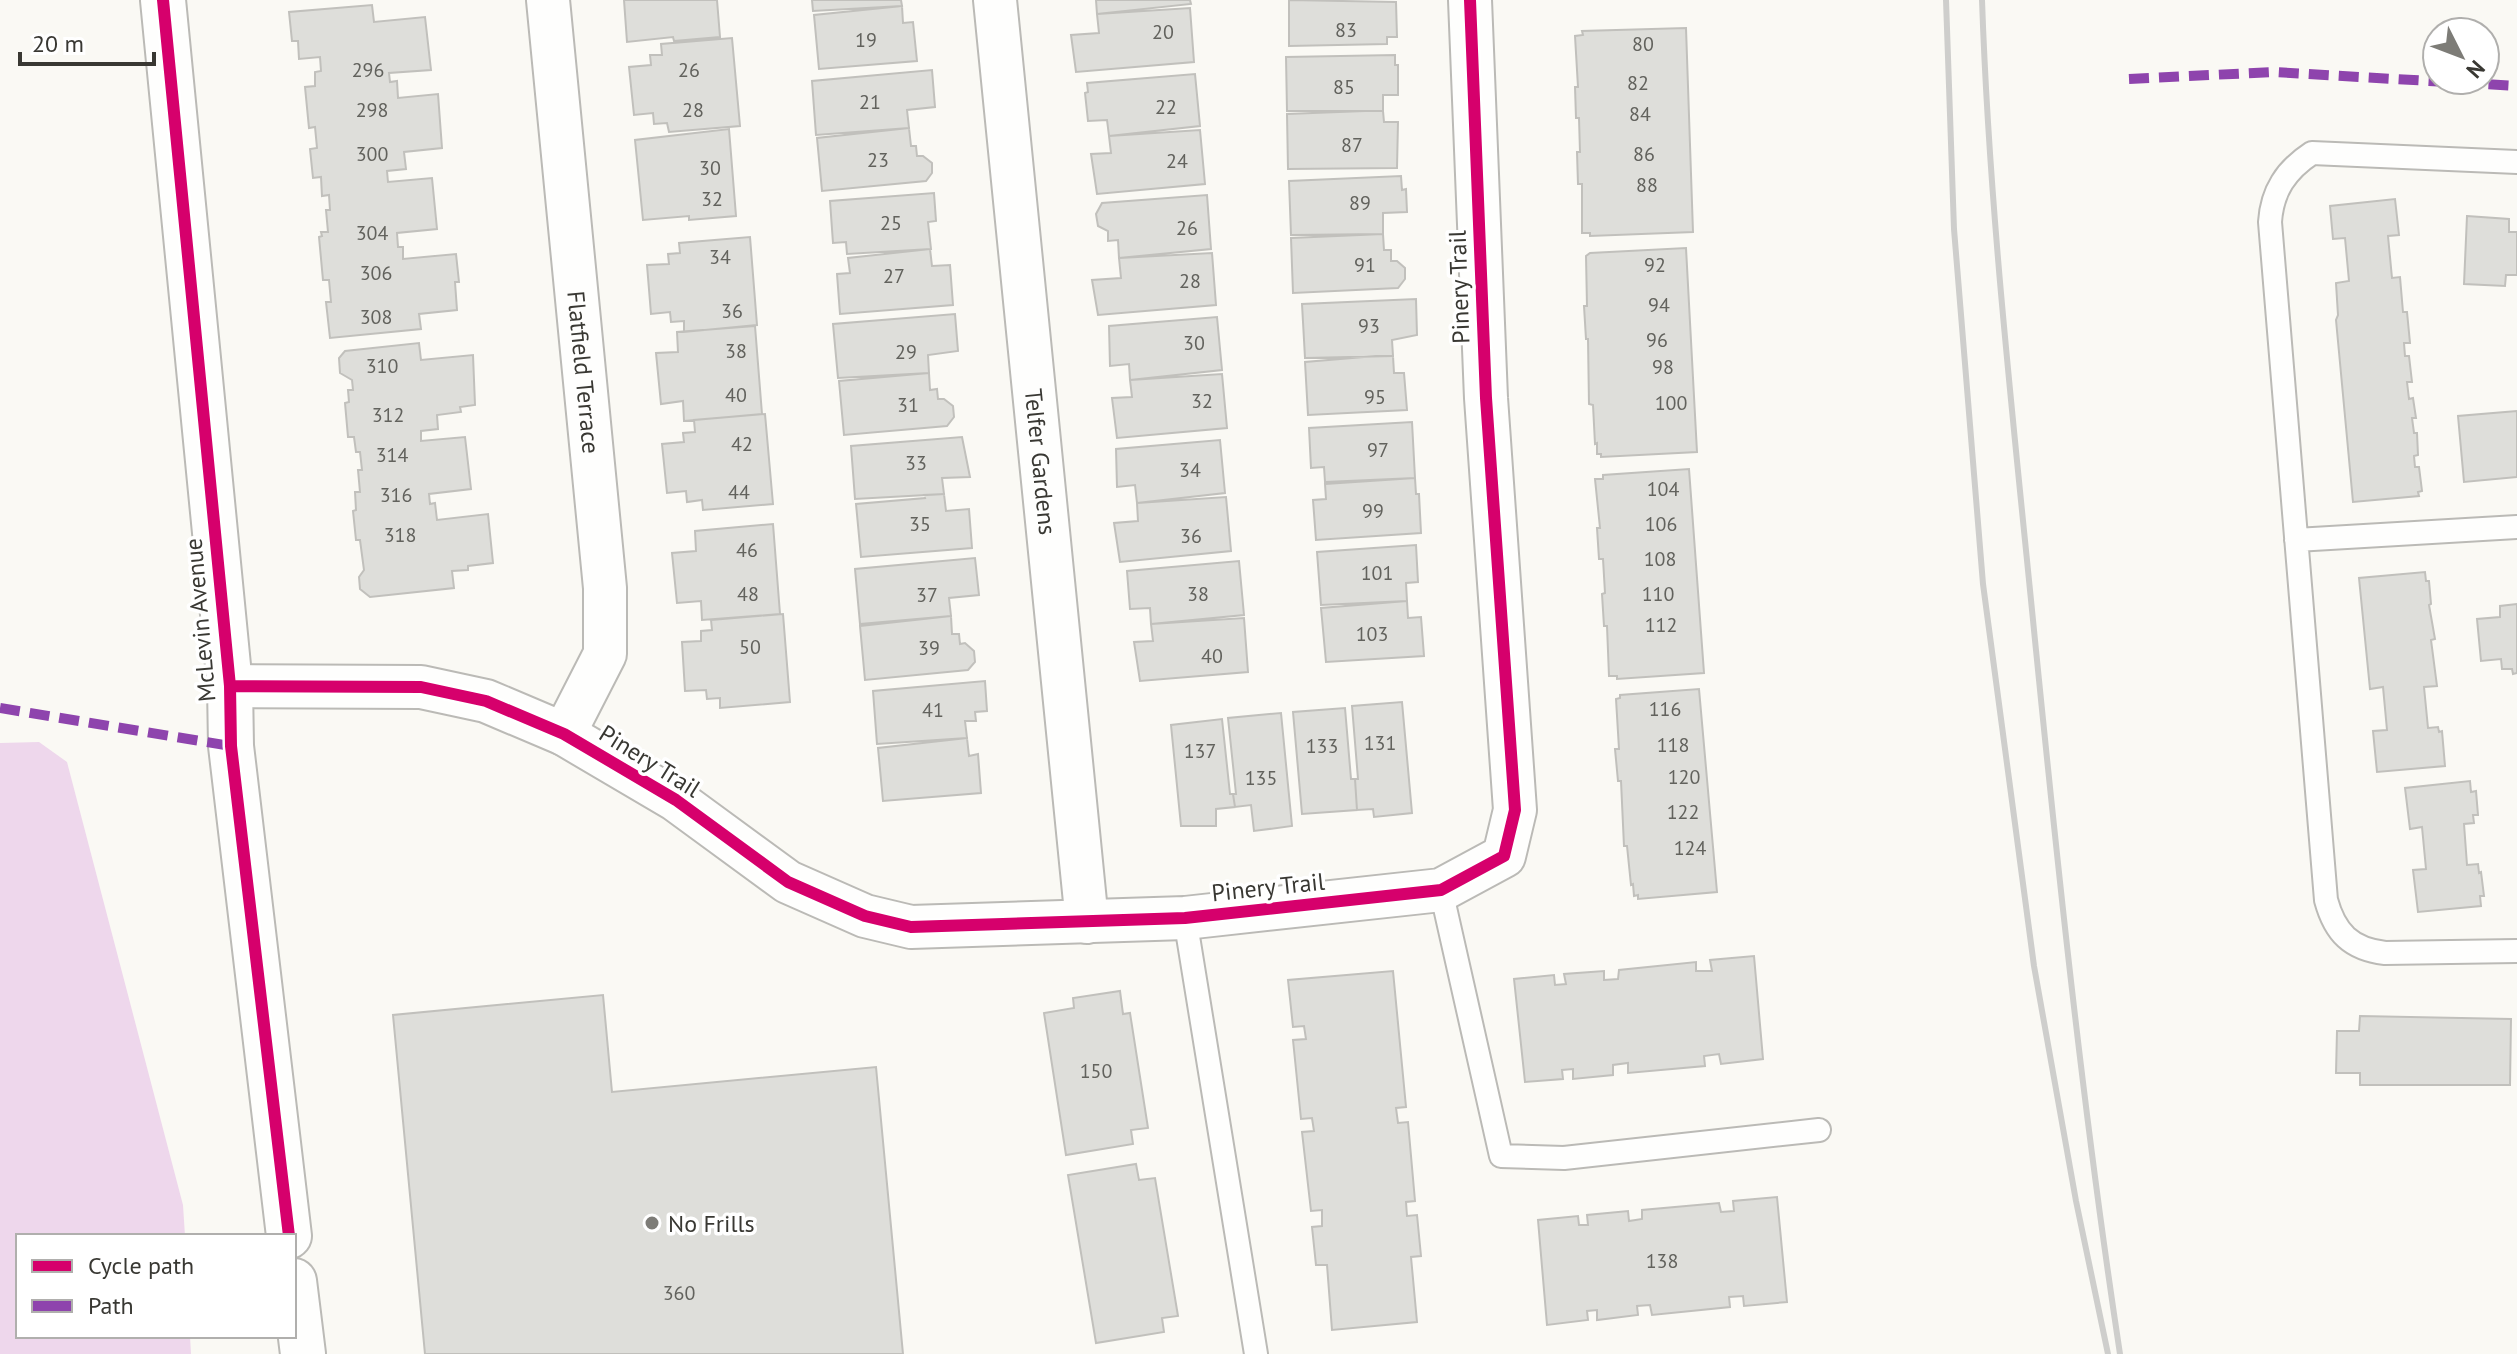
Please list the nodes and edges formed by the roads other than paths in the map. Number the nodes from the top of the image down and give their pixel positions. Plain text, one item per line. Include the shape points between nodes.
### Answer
1 (163, 0) edge
2 (548, 0) edge
3 (995, 0) edge
4 (1470, 0) edge
5 (2517, 162) edge
6 (2517, 527) edge
7 (2296, 540) junction
8 (230, 686) junction
9 (564, 734) junction
10 (1441, 890) junction
11 (1185, 918) junction
12 (1087, 922) junction
13 (2517, 951) edge
14 (1819, 1130) dead end
15 (289, 1234) edge
16 (296, 1297) edge
17 (303, 1354) edge
18 (1256, 1354) edge

1 - 8 street, McLevin Avenue
2 - 9 street, Flatfield Terrace via 605,588 605,654
3 - 12 street, Telfer Gardens
4 - 10 street, Pinery Trail via 1486,398 1515,810 1504,856
5 - 7 lane via 2312,153 2280,184 2270,222
6 - 7 lane
7 - 13 lane via 2331,920 2344,936 2370,951
8 - 9 street, Pinery Trail via 421,687 486,701
8 - 15 street, McLevin Avenue via 231,746
9 - 12 street, Pinery Trail via 676,800 788,882 865,916 911,927
10 - 11 street, Pinery Trail
10 - 14 lane via 1501,1156 1564,1158
11 - 12 street, Pinery Trail
11 - 18 lane
16 - 17 street

